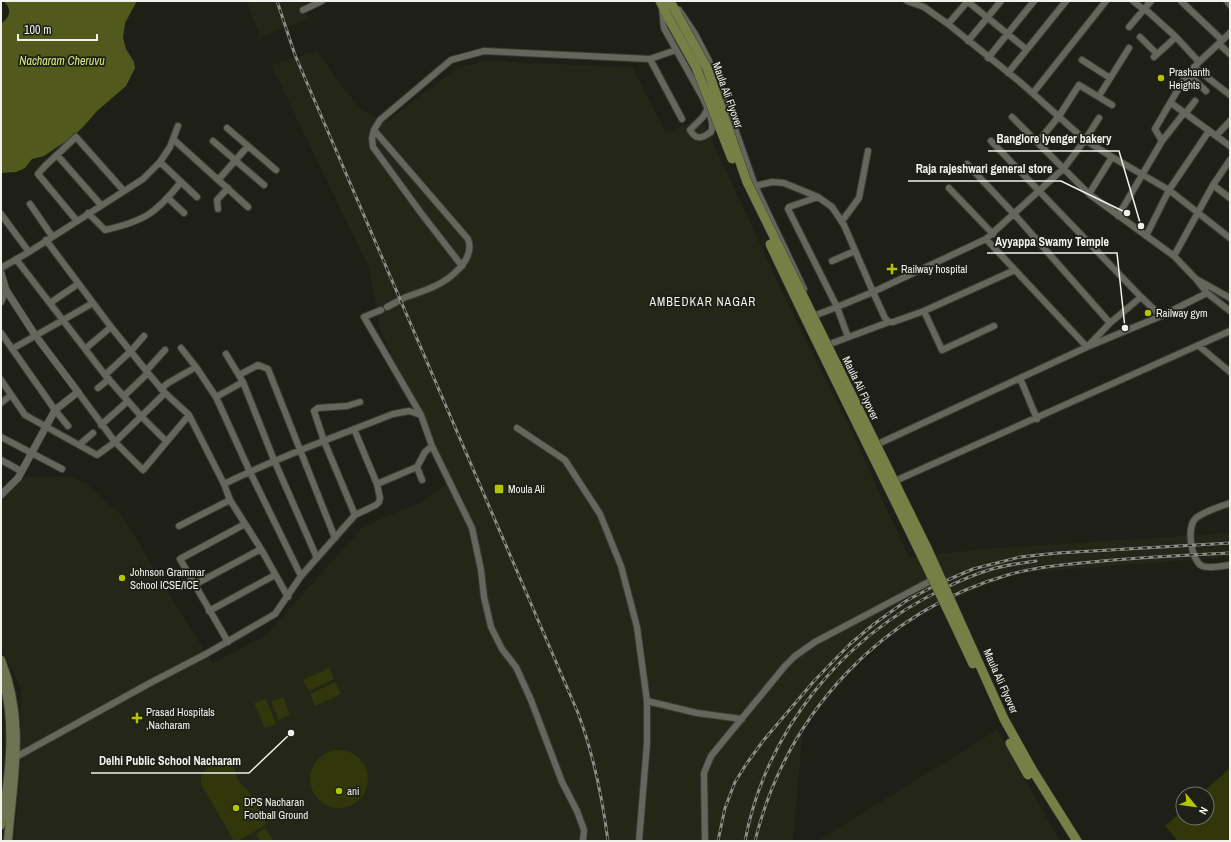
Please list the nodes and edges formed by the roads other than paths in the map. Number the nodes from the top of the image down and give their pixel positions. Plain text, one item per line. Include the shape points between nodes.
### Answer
1 (321, 1) edge
2 (907, 1) edge
3 (967, 1) edge
4 (1001, 1) edge
5 (1034, 1) edge
6 (1066, 1) edge
7 (1106, 1) edge
8 (1133, 1) edge
9 (1151, 1) edge
10 (1181, 1) edge
11 (1227, 1) edge
12 (666, 2) edge
13 (922, 4) edge
14 (1230, 5) edge
15 (1144, 9) junction
16 (303, 10) dead end
17 (987, 18) junction
18 (948, 24) junction
19 (1129, 27) dead end
20 (1007, 33) junction
21 (1230, 33) edge
22 (1176, 37) junction
23 (1140, 38) dead end
24 (968, 41) junction
25 (1220, 42) junction
26 (1129, 48) dead end
27 (1026, 49) junction
28 (676, 50) junction
29 (1230, 54) edge
30 (988, 58) junction
31 (650, 59) junction
32 (1082, 60) dead end
33 (1196, 64) junction
34 (1008, 73) junction
35 (1188, 74) junction
36 (1110, 78) junction
37 (1206, 91) dead end
38 (1033, 93) junction
39 (1230, 95) edge
40 (1099, 96) junction
41 (1195, 101) dead end
42 (1171, 103) junction
43 (1112, 105) dead end
44 (708, 110) dead end
45 (1185, 113) junction
46 (1058, 116) junction
47 (1012, 117) dead end
48 (1099, 118) dead end
49 (682, 119) dead end
50 (1230, 122) edge
51 (178, 126) dead end
52 (227, 128) dead end
53 (374, 130) junction
54 (1209, 132) junction
55 (1216, 136) junction
56 (173, 139) junction
57 (1085, 140) junction
58 (213, 141) dead end
59 (990, 141) dead end
60 (1162, 141) junction
61 (1038, 142) junction
62 (248, 146) junction
63 (1230, 146) edge
64 (868, 151) dead end
65 (57, 154) junction
66 (1112, 158) junction
67 (235, 160) junction
68 (1230, 160) edge
69 (160, 162) junction
70 (967, 164) dead end
71 (1064, 168) junction
72 (276, 170) dead end
73 (1141, 175) junction
74 (219, 179) junction
75 (181, 182) junction
76 (264, 185) dead end
77 (1213, 185) junction
78 (755, 186) junction
79 (228, 188) junction
80 (949, 188) dead end
81 (123, 190) junction
82 (1169, 190) junction
83 (1040, 191) junction
84 (1089, 194) junction
85 (197, 197) dead end
86 (818, 197) junction
87 (168, 198) junction
88 (1230, 198) edge
89 (30, 204) dead end
90 (101, 205) junction
91 (248, 207) dead end
92 (218, 209) dead end
93 (88, 213) junction
94 (184, 213) dead end
95 (1197, 213) junction
96 (1, 214) edge
97 (1014, 214) junction
98 (1118, 216) junction
99 (77, 221) junction
100 (842, 221) junction
101 (993, 234) junction
102 (52, 236) junction
103 (1146, 236) junction
104 (1230, 238) edge
105 (986, 239) junction
106 (46, 240) junction
107 (854, 251) junction
108 (29, 252) junction
109 (1174, 256) junction
110 (16, 259) junction
111 (832, 262) dead end
112 (462, 266) junction
113 (1, 268) edge
114 (1015, 270) junction
115 (1, 273) edge
116 (1196, 279) junction
117 (78, 284) junction
118 (6, 290) junction
119 (872, 292) junction
120 (1207, 293) junction
121 (1141, 297) junction
122 (1230, 298) edge
123 (1, 302) edge
124 (50, 303) junction
125 (93, 303) junction
126 (837, 307) junction
127 (924, 311) junction
128 (1230, 311) edge
129 (816, 315) junction
130 (1161, 316) junction
131 (63, 320) junction
132 (889, 322) junction
133 (1110, 323) junction
134 (994, 326) dead end
135 (111, 327) junction
136 (1230, 332) edge
137 (1, 333) edge
138 (35, 335) junction
139 (144, 336) dead end
140 (848, 337) junction
141 (830, 344) junction
142 (1087, 346) junction
143 (1199, 346) junction
144 (181, 348) dead end
145 (12, 349) junction
146 (85, 349) junction
147 (165, 350) dead end
148 (131, 351) junction
149 (226, 354) dead end
150 (196, 367) junction
151 (147, 372) junction
152 (1230, 372) edge
153 (239, 375) junction
154 (107, 377) junction
155 (1020, 378) junction
156 (1, 380) edge
157 (243, 382) junction
158 (98, 388) dead end
159 (163, 391) junction
160 (78, 392) junction
161 (11, 395) junction
162 (216, 397) junction
163 (126, 398) junction
164 (360, 402) dead end
165 (1, 403) edge
166 (55, 410) junction
167 (189, 415) junction
168 (421, 415) junction
169 (141, 416) junction
170 (1037, 419) junction
171 (101, 425) junction
172 (46, 426) junction
173 (68, 426) dead end
174 (517, 428) dead end
175 (354, 429) junction
176 (93, 433) dead end
177 (1, 436) edge
178 (163, 438) dead end
179 (324, 441) junction
180 (115, 442) junction
181 (878, 444) junction
182 (79, 445) junction
183 (432, 446) junction
184 (300, 452) junction
185 (31, 453) junction
186 (1, 460) edge
187 (274, 460) junction
188 (417, 467) junction
189 (62, 468) dead end
190 (21, 471) junction
191 (250, 472) junction
192 (422, 480) dead end
193 (895, 481) junction
194 (224, 484) junction
195 (377, 484) junction
196 (1, 495) edge
197 (230, 500) junction
198 (1230, 503) edge
199 (355, 515) junction
200 (246, 524) junction
201 (179, 526) dead end
202 (335, 538) junction
203 (261, 549) junction
204 (317, 558) junction
205 (1230, 565) edge
206 (275, 574) junction
207 (301, 576) junction
208 (194, 585) junction
209 (288, 597) junction
210 (209, 611) junction
211 (228, 642) junction
212 (1, 660) edge
213 (1, 675) edge
214 (647, 701) junction
215 (742, 719) junction
216 (13, 757) junction
217 (1037, 784) junction
218 (1, 825) edge
219 (8, 841) edge
220 (583, 841) edge
221 (638, 841) edge
222 (705, 841) edge
223 (1070, 841) edge
224 (1077, 841) edge

1 - 16 street
2 - 13 street
3 - 17 street
3 - 18 street
4 - 17 street
5 - 20 street
6 - 27 street
7 - 38 street
8 - 15 street
9 - 15 street
10 - 25 street
11 - 14 street
12 - 28 street via 662,12 664,28
12 - 78 street via 686,19 709,61
12 - 217 main road, Maula Ali Flyover, bridge via 707,68 747,182 928,550 1004,719
13 - 18 street
15 - 19 street
15 - 22 street
17 - 20 street
17 - 24 street
18 - 24 street
20 - 27 street
20 - 30 street
21 - 25 street
22 - 23 street via 1156,56
22 - 33 street
24 - 30 street
25 - 29 street
25 - 33 street
26 - 36 street
27 - 34 street
28 - 31 street
28 - 44 street
30 - 34 street
31 - 49 street
31 - 53 street via 484,51 451,60 380,120
32 - 36 street
33 - 35 street
33 - 39 street
34 - 38 street
35 - 37 street
35 - 42 street
36 - 40 street
38 - 46 street
40 - 43 street
40 - 46 street via 1079,85
41 - 45 street
42 - 45 street
42 - 60 street via 1155,129
45 - 54 street
45 - 60 street
46 - 57 street
46 - 61 street
47 - 61 street
48 - 57 street
50 - 55 street
51 - 56 street
52 - 62 street
53 - 112 street via 373,147
53 - 112 street via 468,239 469,252
54 - 55 street
54 - 82 street
55 - 63 street
56 - 69 street
56 - 74 street
57 - 66 street
57 - 71 street
58 - 67 street
59 - 83 street
60 - 73 street
61 - 71 street
62 - 67 street
62 - 72 street
64 - 100 street via 859,198
65 - 81 street via 76,137
65 - 90 street
65 - 99 street via 38,174
66 - 73 street
66 - 84 street
67 - 74 street
67 - 76 street
68 - 77 street
69 - 75 street
69 - 81 street via 143,179
70 - 97 street
71 - 83 street
71 - 84 street
73 - 82 street
73 - 98 street
74 - 79 street
75 - 85 street
75 - 87 street
77 - 88 street
77 - 95 street
78 - 86 street via 776,182
78 - 129 street
79 - 91 street
79 - 92 street via 217,200
80 - 101 street
81 - 90 street
82 - 95 street
82 - 103 street
83 - 97 street
83 - 121 street
84 - 98 street
86 - 100 street via 832,207
86 - 126 street via 788,209
87 - 93 street via 151,214 140,220 105,230
87 - 94 street
89 - 102 street
90 - 93 street
93 - 99 street
95 - 104 street
95 - 109 street
96 - 108 street
97 - 101 street
97 - 133 street
98 - 103 street
99 - 102 street
100 - 107 street
101 - 105 street
102 - 106 street
103 - 109 street
105 - 114 street
105 - 119 street
106 - 108 street
106 - 117 street
107 - 111 street
107 - 119 street
108 - 110 street
109 - 116 street
110 - 113 street
110 - 124 street
112 - 168 street via 434,287 364,317
114 - 127 street
114 - 142 street
115 - 118 street
116 - 120 street
116 - 122 street
117 - 124 street
117 - 125 street
118 - 123 street
118 - 138 street
119 - 126 street
119 - 132 street
120 - 128 street
120 - 130 street
121 - 130 street
121 - 133 street
124 - 131 street
125 - 131 street
125 - 135 street
126 - 129 street
126 - 140 street
127 - 132 street
127 - 134 street via 942,350
129 - 141 street
130 - 142 street
131 - 138 street
131 - 146 street
132 - 140 street
133 - 142 street
135 - 146 street
135 - 148 street
136 - 143 street
137 - 145 street
138 - 145 street
138 - 160 street
139 - 148 street
140 - 141 street
141 - 181 street
142 - 155 street
143 - 152 street
143 - 170 street
144 - 150 street
145 - 166 street
146 - 154 street
147 - 151 street
148 - 151 street
148 - 154 street
149 - 153 street
150 - 159 street via 168,383
150 - 162 street
151 - 159 street
151 - 163 street
153 - 157 street
153 - 184 street via 258,365 268,369
154 - 158 street
154 - 163 street
155 - 170 street
155 - 181 street
156 - 161 street
157 - 162 street
157 - 187 street
159 - 167 street
159 - 169 street
160 - 166 street
160 - 171 street
161 - 165 street
161 - 172 street via 25,415
162 - 191 street
163 - 169 street
163 - 171 street
164 - 179 street via 314,411
166 - 172 street
166 - 173 street
167 - 180 street via 143,470
167 - 194 street
168 - 175 street via 409,411 393,414
168 - 183 street
169 - 178 street
169 - 180 street
170 - 193 street
171 - 180 street
172 - 182 street
172 - 185 street
174 - 214 street via 565,460 600,514 621,566 637,627
175 - 179 street
175 - 195 street
176 - 182 street
177 - 185 street
179 - 184 street
179 - 199 street
180 - 182 street via 98,455
181 - 193 street
183 - 188 street via 425,452
183 - 220 street via 472,528 491,627 522,680 562,782 577,811 584,830
184 - 187 street
184 - 202 street
185 - 189 street
185 - 190 street
186 - 190 street
187 - 191 street
187 - 204 street
188 - 192 street
188 - 195 street
190 - 196 street via 18,478
191 - 194 street
191 - 207 street
193 - 215 street via 941,575 795,656
194 - 197 street
195 - 199 street via 379,502
197 - 200 street
197 - 201 street
198 - 205 street via 1196,518 1190,531 1193,550 1201,566
199 - 202 street
200 - 203 street
200 - 208 street via 180,560
202 - 204 street
203 - 206 street
203 - 208 street
204 - 207 street
206 - 209 street
206 - 210 street
207 - 209 street
208 - 210 street
209 - 211 street via 275,614
210 - 211 street
211 - 216 street
212 - 216 main road via 15,709 17,731
213 - 216 main road via 7,695
214 - 215 street via 697,714
214 - 221 street via 647,743
215 - 222 street via 712,756 704,773
216 - 218 main road
216 - 219 main road
217 - 223 main road
217 - 224 main road

